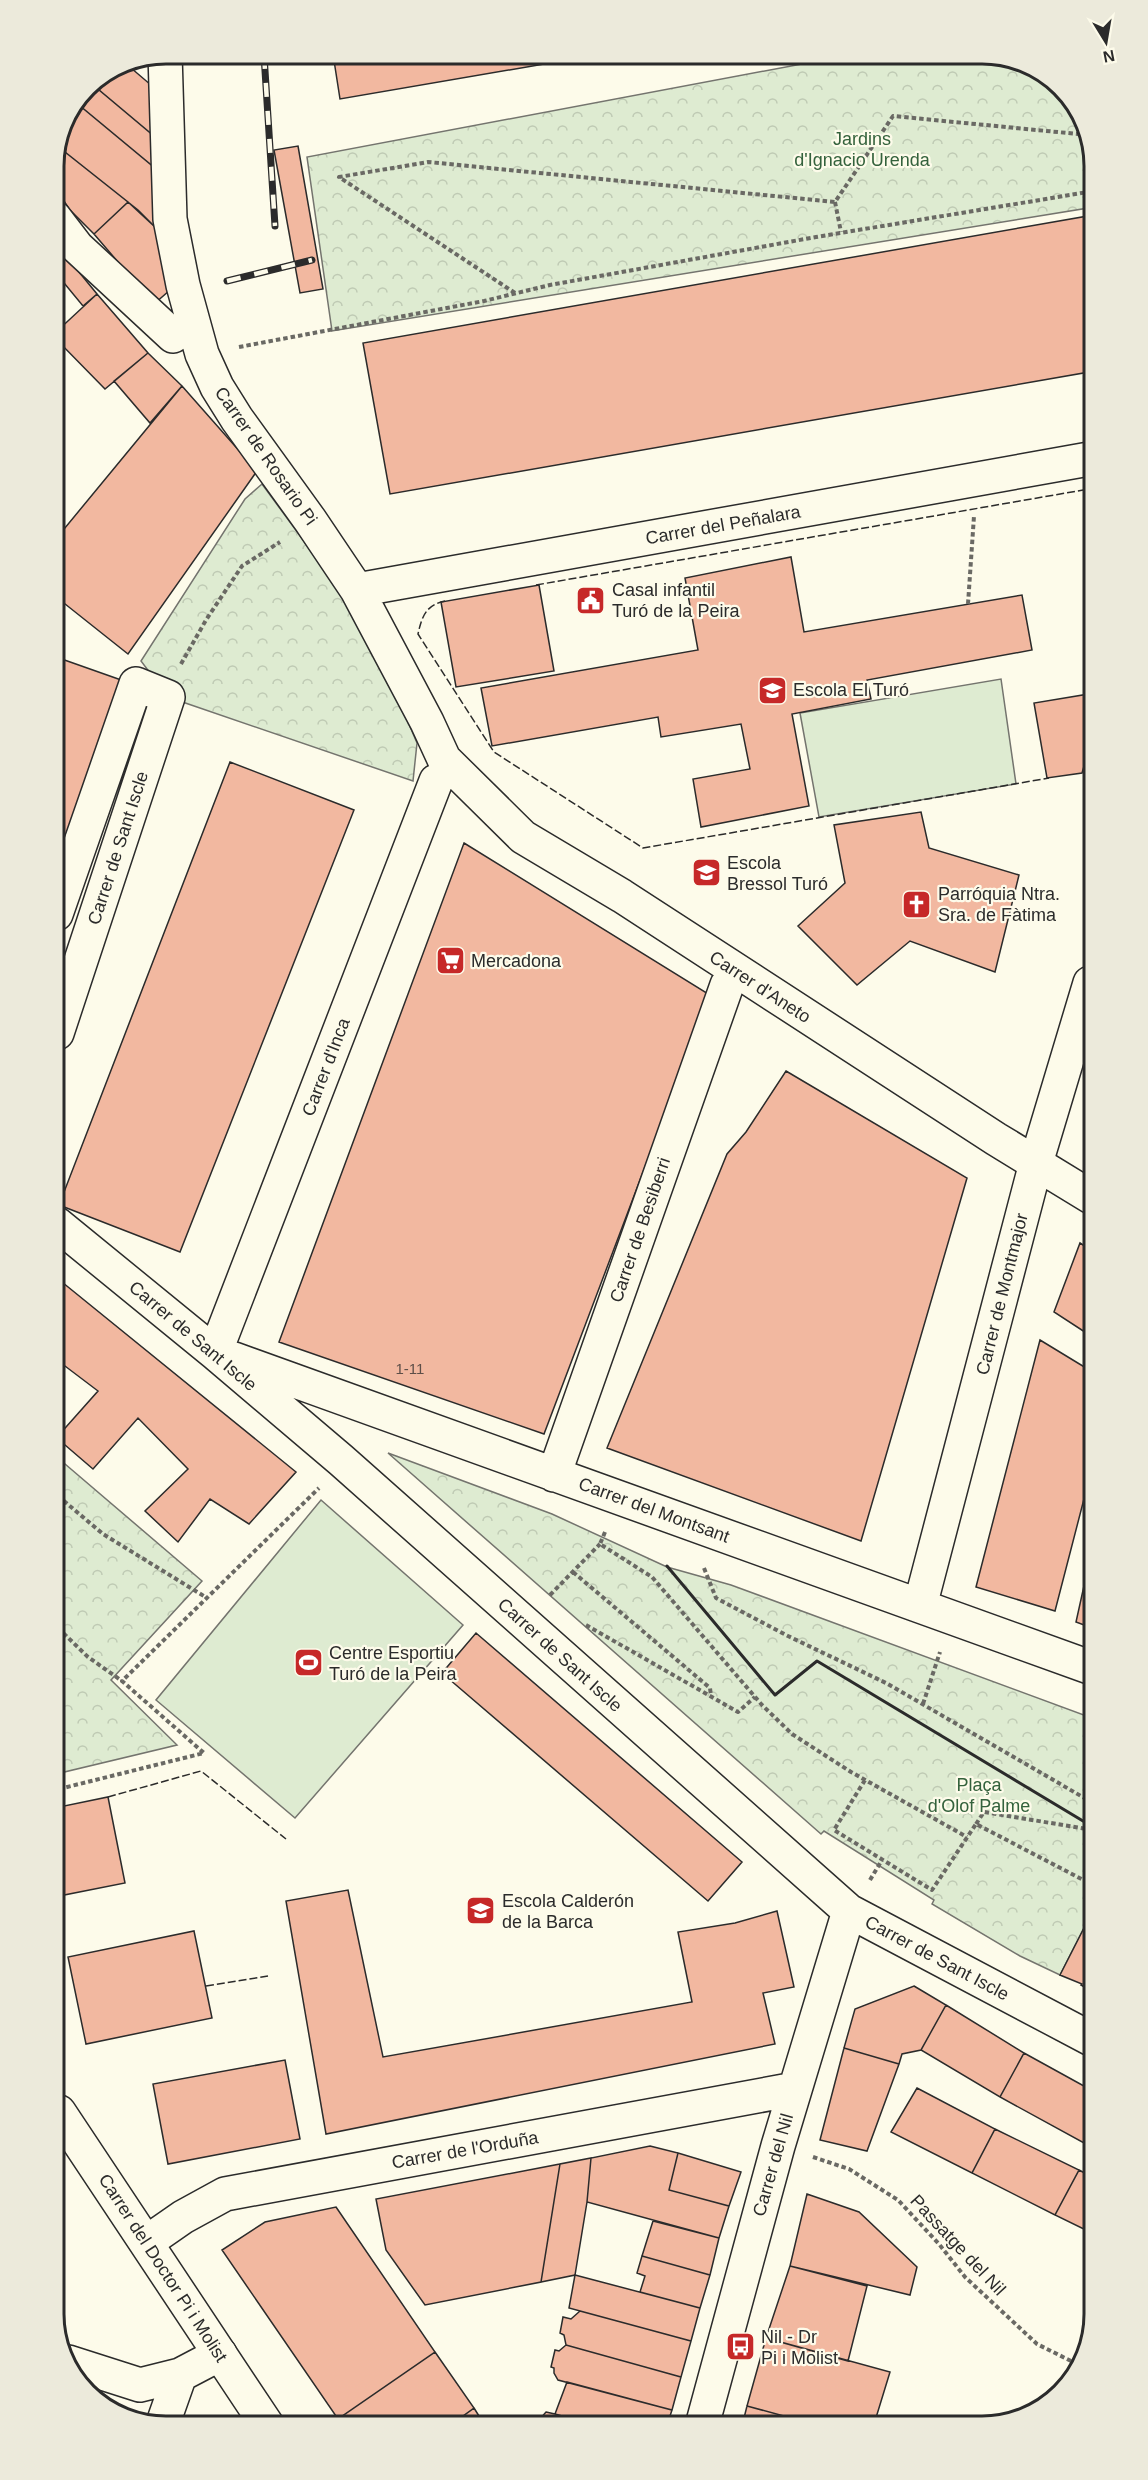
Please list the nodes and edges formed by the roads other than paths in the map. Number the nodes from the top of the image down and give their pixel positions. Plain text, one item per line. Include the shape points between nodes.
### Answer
1 (165, 64) edge
2 (65, 231) edge
3 (173, 336) dead end
4 (1084, 460) edge
5 (357, 590) junction
6 (440, 770) junction
7 (65, 889) edge
8 (727, 985) dead end
9 (1084, 1003) edge
10 (65, 1010) edge
11 (1036, 1163) junction
12 (1084, 1193) edge
13 (65, 1230) edge
14 (215, 1353) junction
15 (554, 1474) junction
16 (920, 1606) junction
17 (1084, 1665) edge
18 (849, 1911) junction
19 (1084, 2035) edge
20 (795, 2090) junction
21 (64, 2120) edge
22 (147, 2242) junction
23 (220, 2354) junction
24 (78, 2365) edge
25 (180, 2375) junction
26 (166, 2415) edge
27 (260, 2415) edge
28 (705, 2416) edge

1 - 5 street, Carrer de Rosario Pi via 170,219 202,354 237,419
2 - 3 street
4 - 5 street, Carrer del Peñalara
5 - 6 street, Carrer de Rosario Pi via 427,722
6 - 11 street, Carrer d'Aneto via 523,837 622,896
6 - 14 street, Carrer d'Inca
7 - 10 street, Carrer de Sant Iscle via 136,684 168,697
8 - 15 street, Carrer de Besiberri
9 - 11 street, Carrer de Montmajor
11 - 12 street, Carrer d'Aneto
11 - 16 street, Carrer de Montmajor
13 - 14 street, Carrer de Sant Iscle
14 - 15 street, Carrer del Montsant
14 - 18 street, Carrer de Sant Iscle
15 - 16 street, Carrer del Montsant
16 - 17 street, Carrer del Montsant
18 - 19 street, Carrer de Sant Iscle
18 - 20 street, Carrer del Nil
20 - 22 street, Carrer de l'Orduña via 225,2194
20 - 28 street, Carrer del Nil
21 - 22 street, Carrer del Doctor Pi i Molist
22 - 23 street, Carrer del Doctor Pi i Molist
23 - 25 street
23 - 27 street, Carrer del Doctor Pi i Molist
24 - 25 street via 140,2385
25 - 26 street

